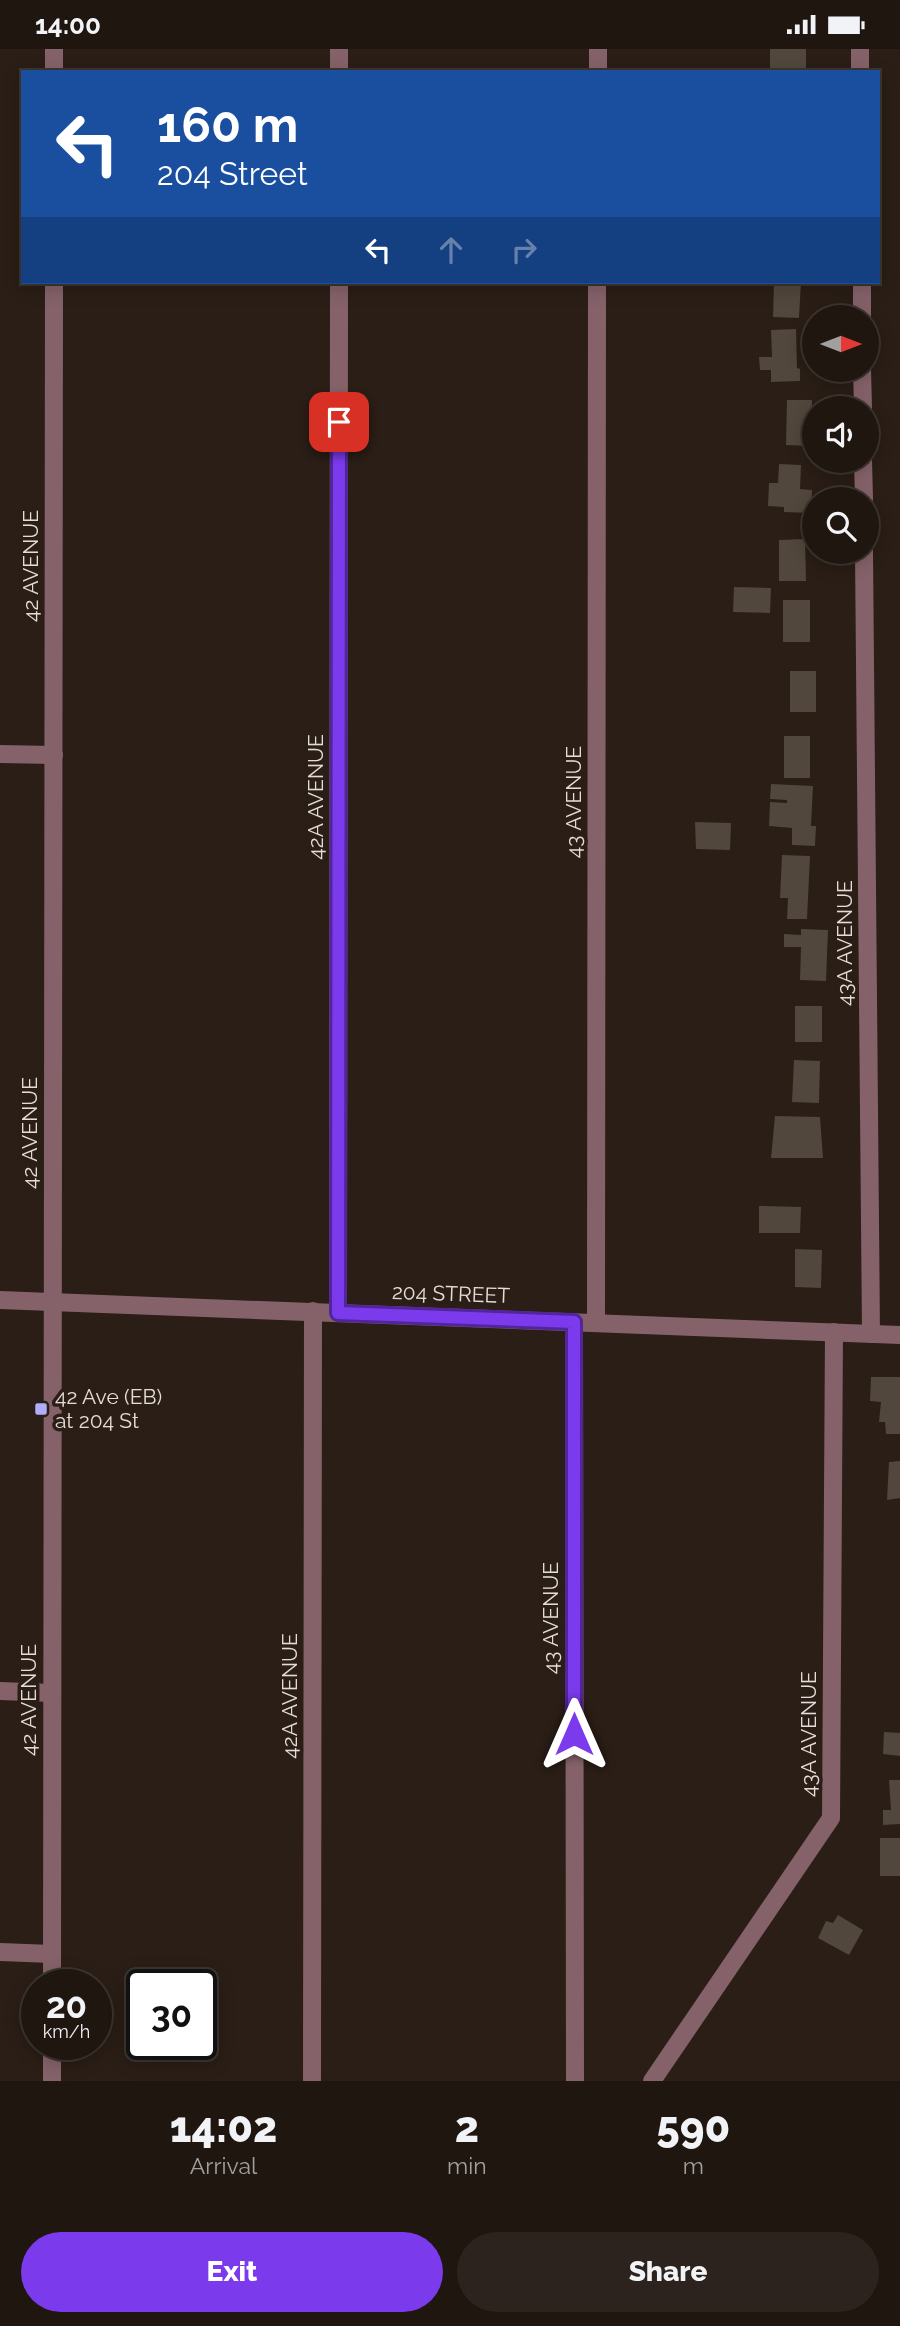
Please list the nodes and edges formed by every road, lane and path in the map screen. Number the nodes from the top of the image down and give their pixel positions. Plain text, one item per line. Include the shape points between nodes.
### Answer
1 (54, 49) edge
2 (339, 49) edge
3 (598, 49) edge
4 (860, 49) edge
5 (54, 70) edge
6 (339, 70) edge
7 (598, 70) edge
8 (860, 70) edge
9 (54, 284) edge
10 (339, 284) edge
11 (597, 284) edge
12 (862, 284) edge
13 (862, 305) edge
14 (864, 564) edge
15 (0, 754) edge
16 (54, 755) junction
17 (0, 1300) edge
18 (53, 1301) junction
19 (313, 1311) junction
20 (338, 1313) junction
21 (574, 1322) junction
22 (596, 1323) junction
23 (834, 1332) junction
24 (871, 1334) junction
25 (900, 1335) edge
26 (0, 1691) edge
27 (52, 1693) junction
28 (0, 1952) edge
29 (52, 1954) junction
30 (52, 1969) edge
31 (52, 2060) edge
32 (52, 2081) edge
33 (312, 2081) edge
34 (575, 2081) edge
35 (653, 2081) edge

1 - 5 street
2 - 6 street
3 - 7 street
4 - 8 street
9 - 16 street, 42 AVENUE
10 - 20 street, 42A AVENUE
11 - 22 street, 43 AVENUE
12 - 13 street
14 - 24 street, 43A AVENUE
15 - 16 street
16 - 18 street, 42 AVENUE
17 - 18 street, 204 STREET
18 - 19 street, 204 STREET
18 - 27 street, 42 AVENUE
19 - 20 street, 204 STREET
19 - 33 street, 42A AVENUE
20 - 21 street, 204 STREET
21 - 22 street, 204 STREET
21 - 34 street, 43 AVENUE
22 - 23 street, 204 STREET
23 - 24 street, 204 STREET
23 - 35 street, 43A AVENUE via 831,1818
24 - 25 street, 204 STREET
26 - 27 street
27 - 29 street, 42 AVENUE
28 - 29 street
29 - 30 street, 42 AVENUE
31 - 32 street

